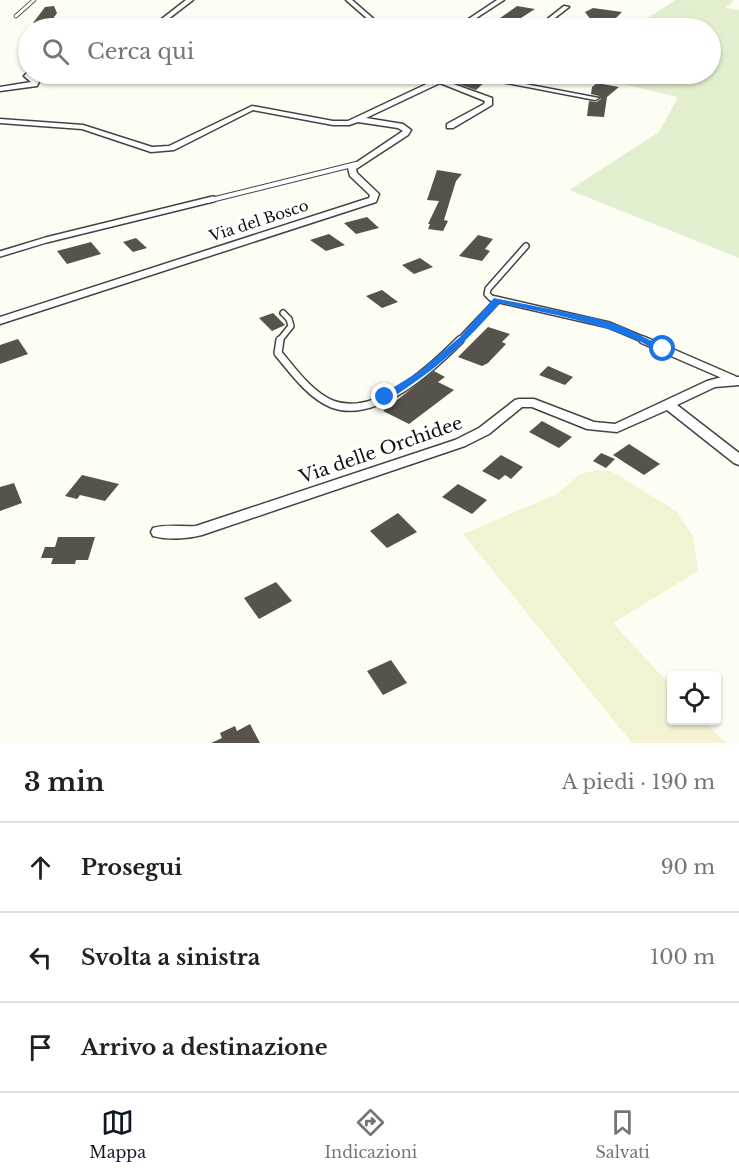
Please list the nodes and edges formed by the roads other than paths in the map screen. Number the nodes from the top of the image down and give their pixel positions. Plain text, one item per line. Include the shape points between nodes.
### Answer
1 (34, 0) edge
2 (190, 0) edge
3 (349, 0) edge
4 (501, 0) edge
5 (566, 7) dead end
6 (16, 16) dead end
7 (166, 18) edge
8 (370, 18) edge
9 (473, 18) edge
10 (552, 18) edge
11 (34, 84) edge
12 (431, 84) edge
13 (448, 84) edge
14 (518, 84) edge
15 (0, 89) edge
16 (595, 98) dead end
17 (357, 119) junction
18 (0, 121) edge
19 (450, 126) dead end
20 (356, 164) junction
21 (526, 246) dead end
22 (0, 254) edge
23 (498, 300) junction
24 (283, 313) dead end
25 (0, 321) edge
26 (738, 381) edge
27 (669, 405) junction
28 (739, 460) edge
29 (158, 532) dead end

1 - 6 lane
2 - 7 street
3 - 8 street
4 - 9 street
5 - 10 street
11 - 15 street
12 - 17 street
13 - 19 street via 490,102
14 - 16 street
17 - 18 street via 341,124 252,108 171,148 158,150 87,128
17 - 20 street via 400,126 407,131
20 - 22 lane
20 - 25 street, Via del Bosco via 352,172 375,194 370,201
21 - 23 lane via 487,291 488,296
23 - 24 lane via 463,339 424,373 385,397 353,408 325,400 278,354 278,343 291,326
23 - 26 lane via 609,325
26 - 27 street, Via delle Orchidee via 715,382
27 - 28 street
27 - 29 street, Via delle Orchidee via 625,426 612,428 586,424 534,403 519,403 484,431 460,443 197,531

